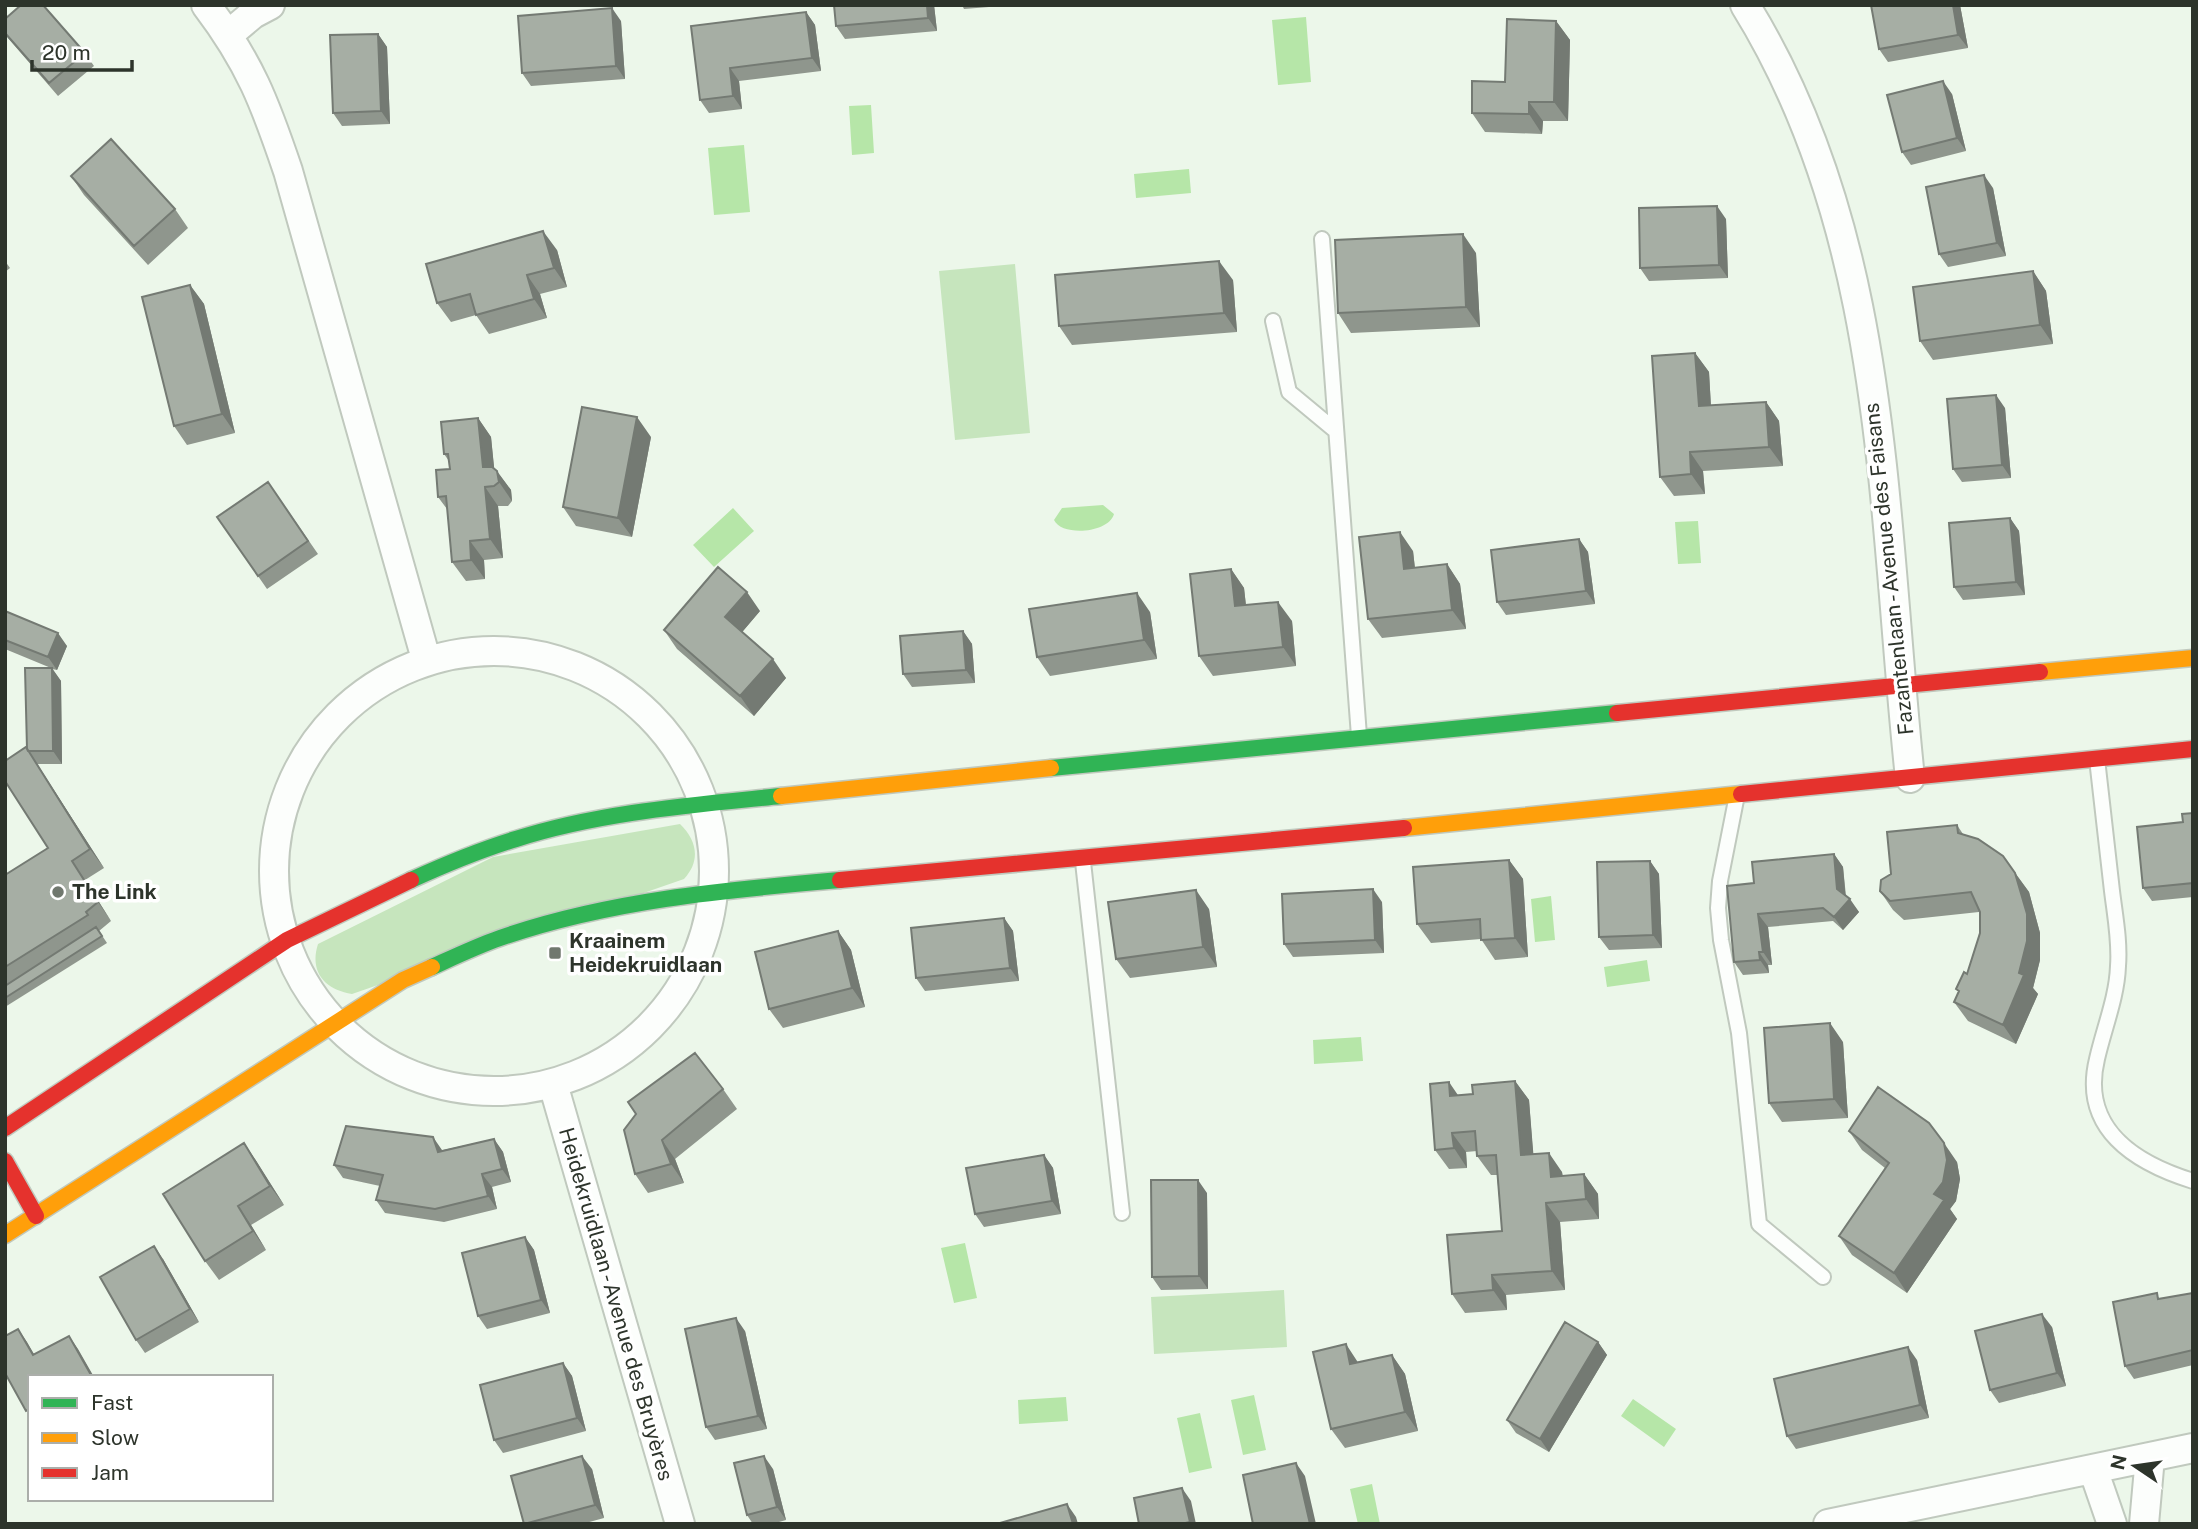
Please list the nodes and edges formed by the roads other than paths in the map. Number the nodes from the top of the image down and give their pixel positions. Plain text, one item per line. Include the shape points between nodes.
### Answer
1 (206, 5) edge
2 (270, 5) edge
3 (1745, 5) edge
4 (228, 35) junction
5 (1322, 239) dead end
6 (1273, 321) dead end
7 (1336, 432) junction
8 (2193, 658) edge
9 (426, 659) junction
10 (1900, 685) junction
11 (1359, 737) junction
12 (2193, 749) edge
13 (2097, 758) junction
14 (1910, 778) junction
15 (1737, 794) junction
16 (702, 804) junction
17 (1083, 860) junction
18 (715, 891) junction
19 (287, 940) junction
20 (334, 1022) junction
21 (553, 1084) junction
22 (5, 1128) edge
23 (5, 1161) edge
24 (2193, 1181) edge
25 (1122, 1213) dead end
26 (37, 1216) junction
27 (5, 1235) edge
28 (1823, 1277) dead end
29 (2193, 1448) edge
30 (2150, 1457) junction
31 (2093, 1469) junction
32 (680, 1524) edge
33 (1828, 1524) edge
34 (2112, 1524) edge
35 (2144, 1524) edge

1 - 4 street
2 - 4 street
3 - 10 street, Fazantenlaan - Avenue des Faisans via 1811,138 1839,219 1860,303 1888,511
4 - 9 street via 264,97 288,171
5 - 7 lane
6 - 7 lane via 1289,392
7 - 11 lane
8 - 10 street
9 - 16 street via 466,649 542,654 605,679 647,711 678,750
9 - 19 street via 358,695 310,745 284,794 271,868
10 - 11 street
10 - 14 street, Fazantenlaan - Avenue des Faisans
11 - 16 street
12 - 13 street
13 - 14 street
13 - 24 lane via 2118,966 2094,1092 2100,1117 2136,1157
14 - 15 street
15 - 17 street
15 - 28 lane via 1718,908 1739,1033 1759,1224
16 - 18 street
16 - 19 street via 587,821 518,838 385,891
17 - 18 street
17 - 25 lane
18 - 20 street via 578,915 499,938 403,980
18 - 21 street via 717,902 690,974 659,1019 624,1050 586,1073
19 - 20 street via 309,988
19 - 22 street
20 - 21 street via 403,1073 457,1089 524,1090
20 - 26 street
21 - 32 street, Heidekruidlaan - Avenue des Bruyères
23 - 26 street
26 - 27 street
29 - 30 street
30 - 31 street
30 - 35 street
31 - 33 street
31 - 34 street

